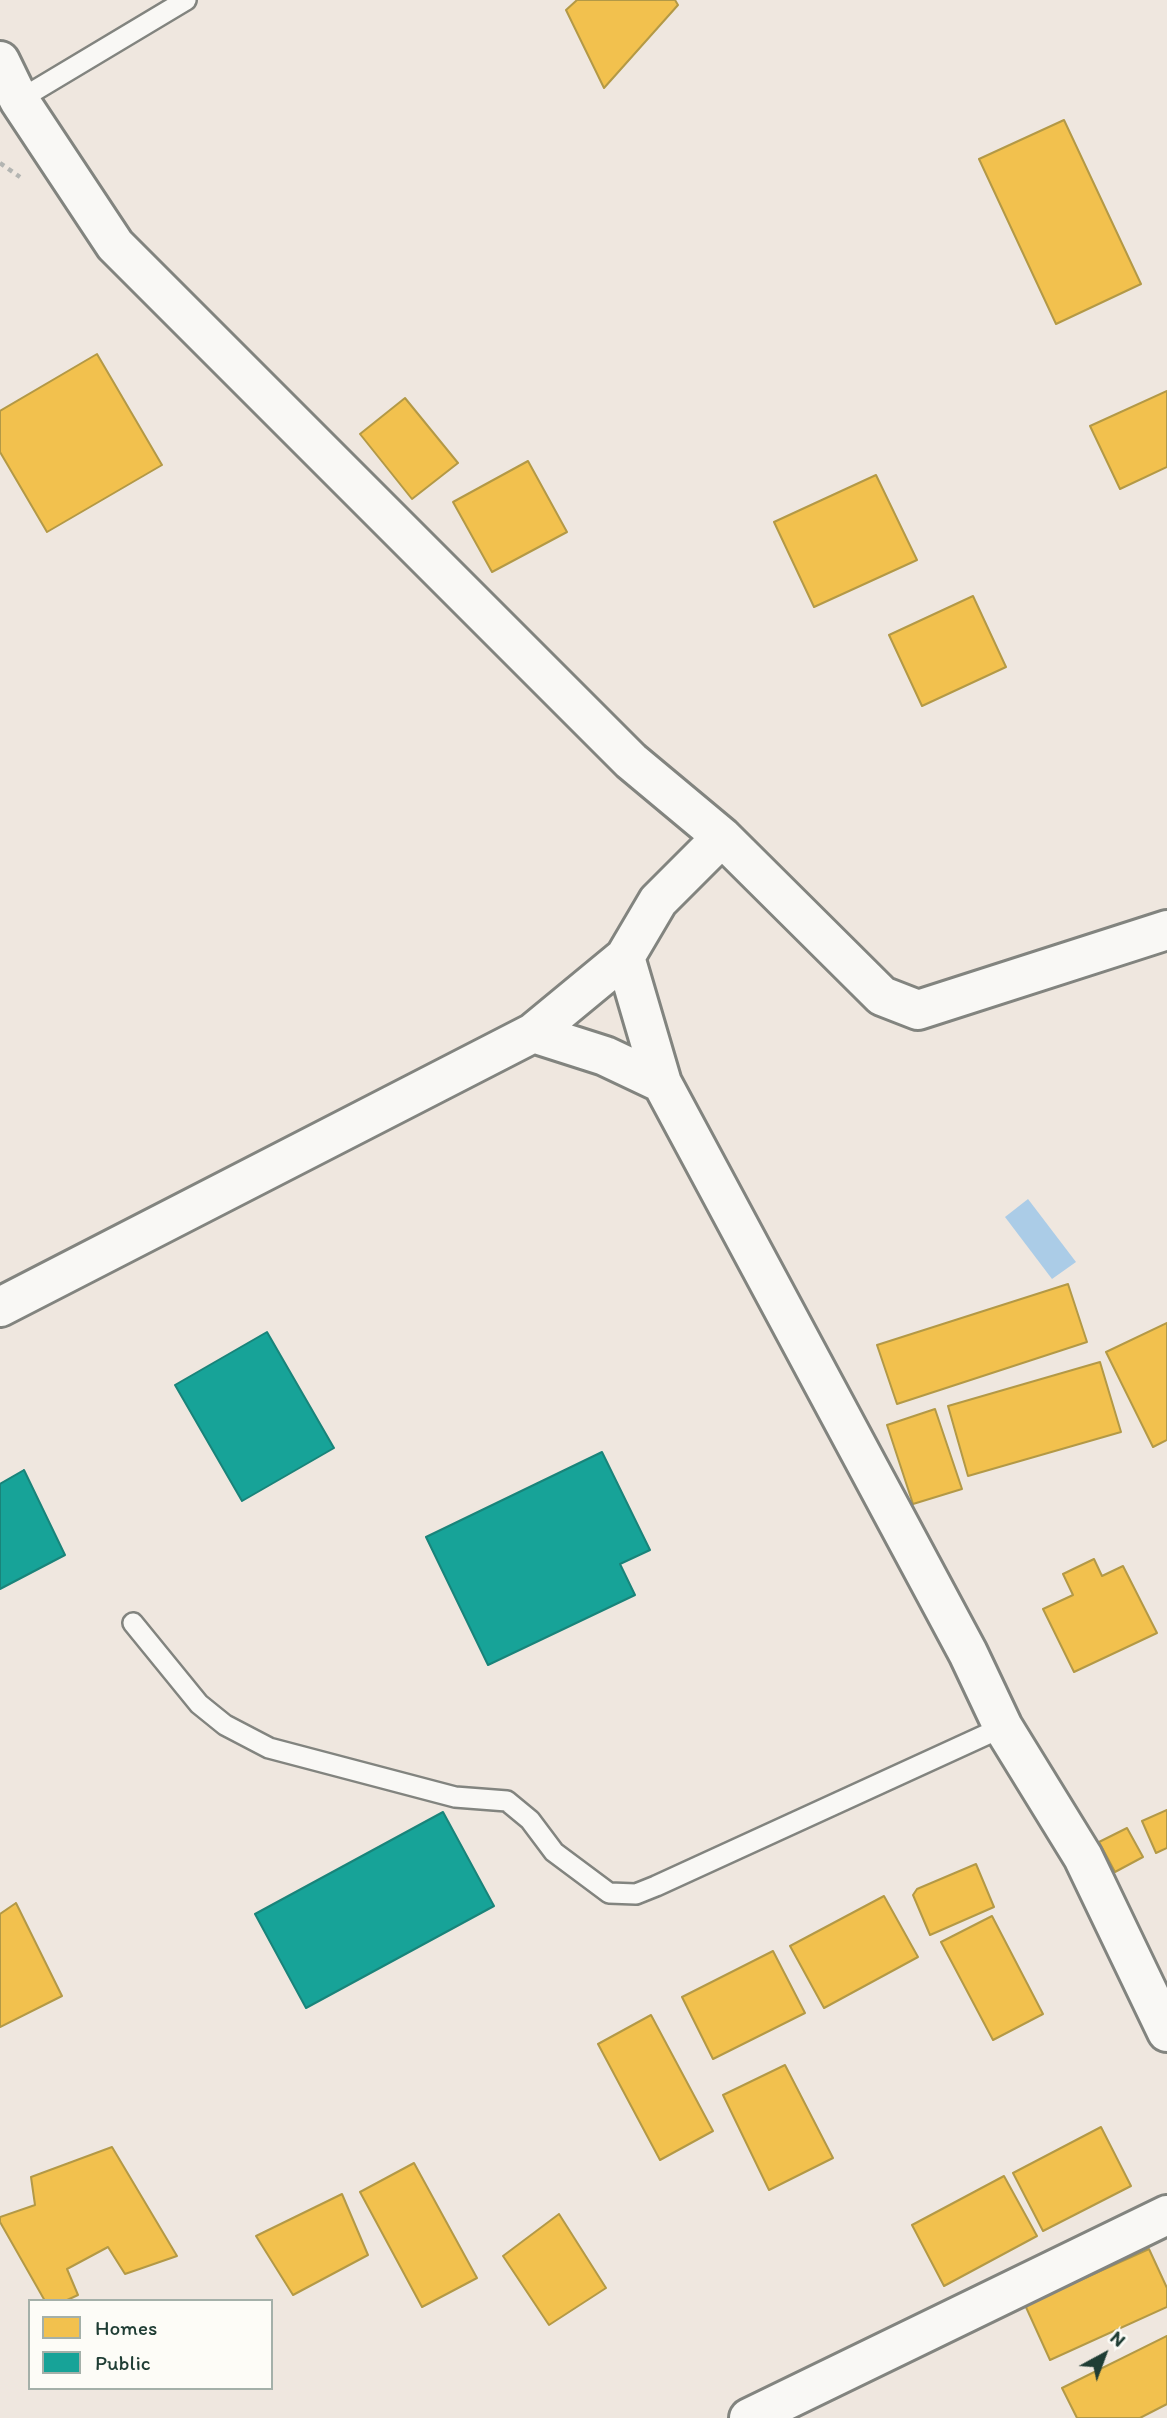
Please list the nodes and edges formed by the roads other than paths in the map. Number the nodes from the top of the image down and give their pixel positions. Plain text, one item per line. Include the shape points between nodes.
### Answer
1 (186, 0) edge
2 (0, 61) edge
3 (19, 100) junction
4 (722, 837) junction
5 (1167, 930) edge
6 (625, 957) junction
7 (533, 1033) junction
8 (662, 1083) junction
9 (0, 1307) edge
10 (134, 1623) dead end
11 (1003, 1727) junction
12 (1167, 2032) edge
13 (1167, 2216) edge
14 (749, 2418) edge

1 - 3 lane
2 - 3 street
3 - 4 street via 115,245 631,761
4 - 5 street via 882,996 918,1010
4 - 6 street via 658,901
6 - 7 street
6 - 8 street
7 - 8 street via 605,1056
7 - 9 street
8 - 11 street via 968,1653
10 - 11 lane via 199,1704 225,1725 269,1748 455,1797 507,1801 530,1820 554,1852 609,1893 636,1894 656,1886
11 - 12 street via 1083,1857
13 - 14 street

